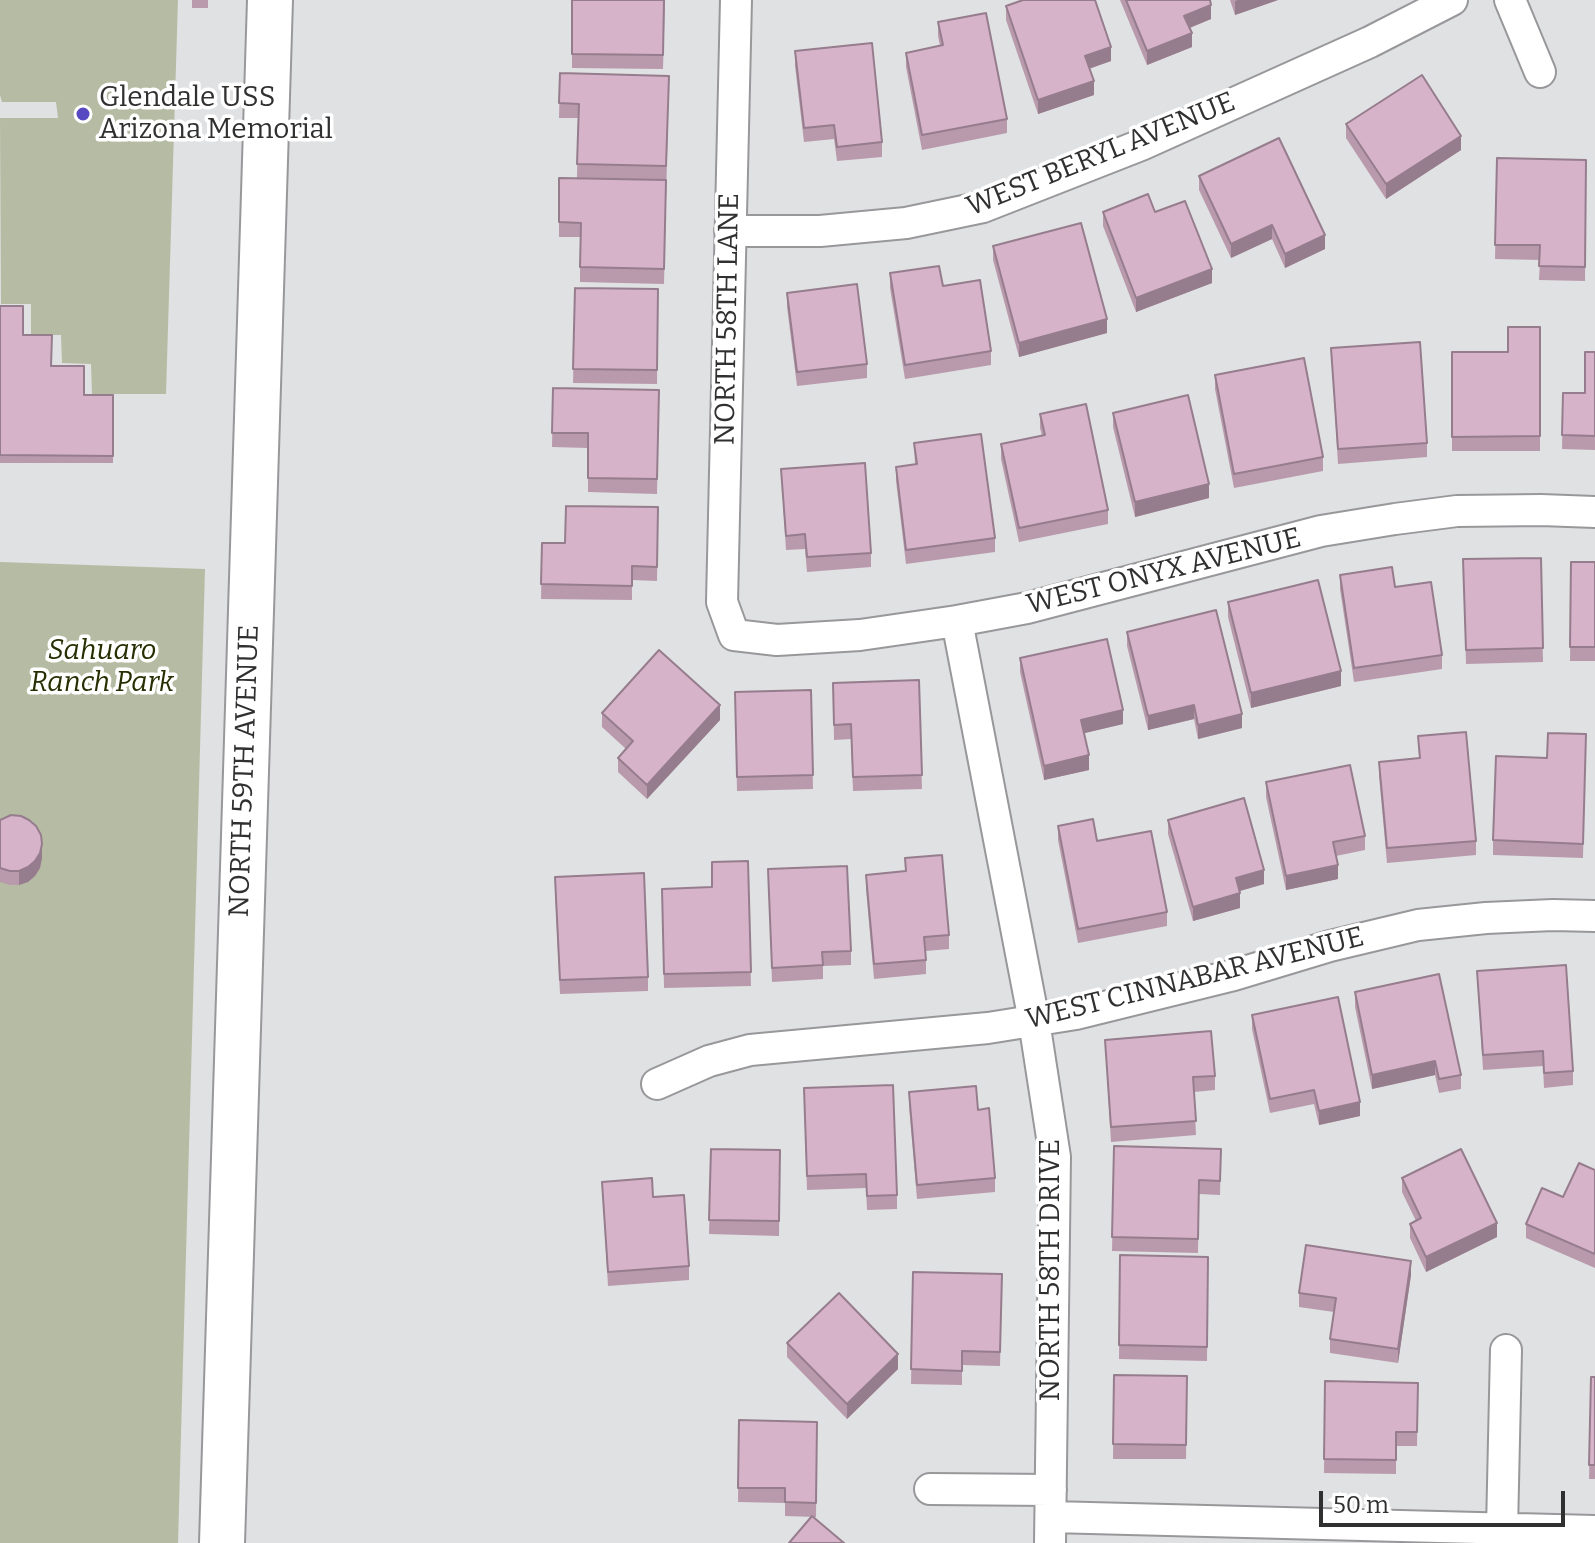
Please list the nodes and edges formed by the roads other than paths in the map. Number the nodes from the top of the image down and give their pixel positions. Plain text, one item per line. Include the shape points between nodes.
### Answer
1 (270, 0) edge
2 (736, 0) edge
3 (1452, 0) edge
4 (1510, 0) edge
5 (1540, 72) dead end
6 (730, 231) junction
7 (1595, 512) edge
8 (957, 621) junction
9 (734, 635) joint
10 (1595, 916) edge
11 (1034, 1021) junction
12 (657, 1084) dead end
13 (1506, 1350) dead end
14 (930, 1489) dead end
15 (1051, 1517) edge
16 (1502, 1529) junction
17 (1595, 1531) edge
18 (222, 1543) edge

1 - 18 main road, NORTH 59TH AVENUE
2 - 6 street, NORTH 58TH LANE
3 - 6 street, WEST BERYL AVENUE via 1141,145 983,207 906,223 820,231
4 - 5 street
6 - 9 street, NORTH 58TH LANE via 722,602
7 - 8 street, WEST ONYX AVENUE via 1457,511 1321,531 1027,608
8 - 9 street, WEST ONYX AVENUE via 832,637 777,640
8 - 11 street, NORTH 58TH DRIVE
10 - 11 street, WEST CINNABAR AVENUE via 1418,925 1161,994
11 - 12 street, WEST CINNABAR AVENUE via 750,1050
11 - 15 street, NORTH 58TH DRIVE via 1055,1157
13 - 16 street
14 - 15 street
15 - 16 street
16 - 17 street

